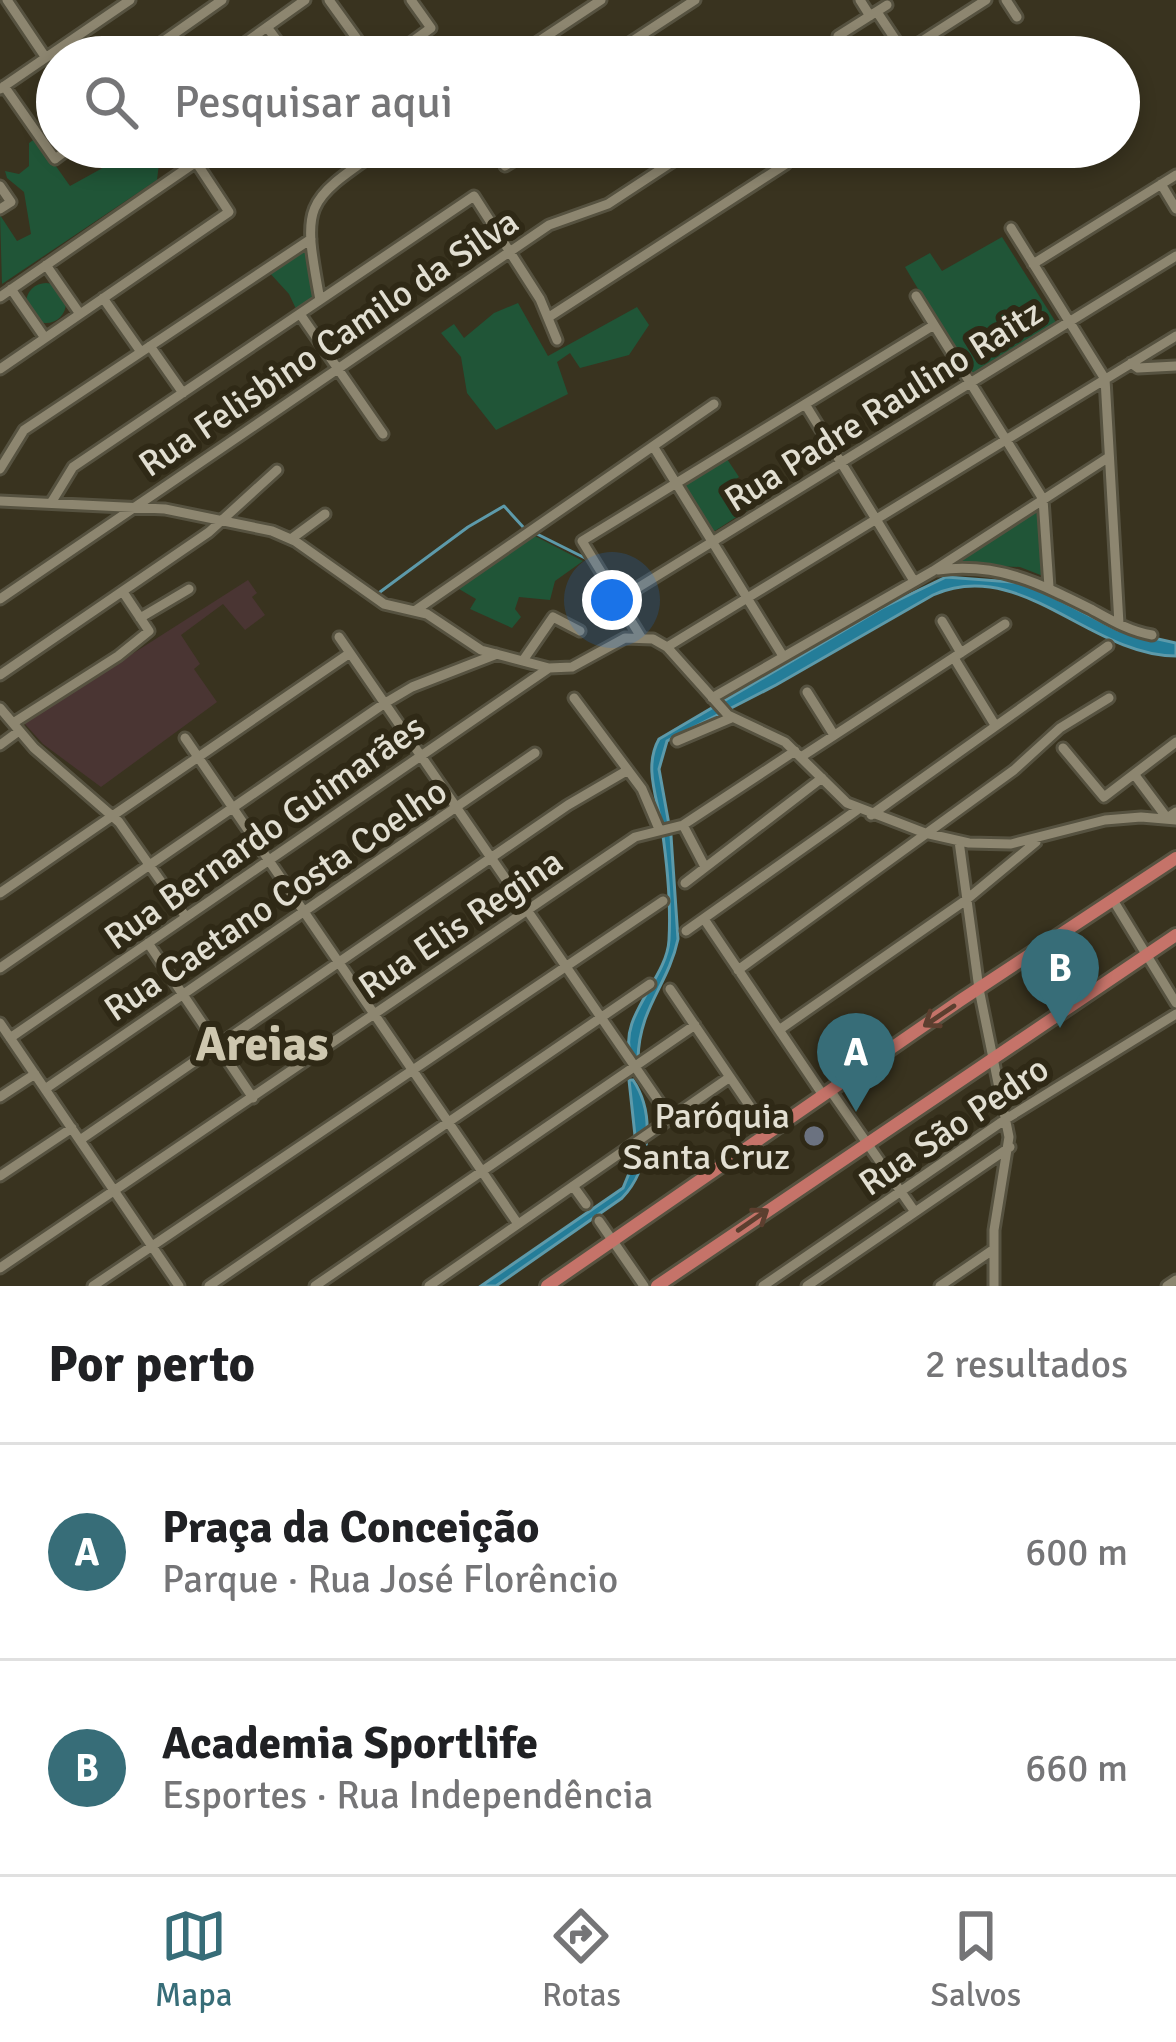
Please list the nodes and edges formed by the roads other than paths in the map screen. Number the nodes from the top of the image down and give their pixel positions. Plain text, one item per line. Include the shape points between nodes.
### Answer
1 (130, 0) edge
2 (222, 0) edge
3 (282, 0) edge
4 (305, 0) edge
5 (329, 0) edge
6 (411, 0) edge
7 (601, 0) edge
8 (695, 0) edge
9 (860, 0) edge
10 (986, 0) edge
11 (1006, 0) edge
12 (3, 1) edge
13 (290, 11) junction
14 (878, 11) junction
15 (1017, 17) dead end
16 (267, 27) junction
17 (83, 31) junction
18 (838, 35) dead end
19 (75, 36) edge
20 (86, 36) edge
21 (170, 36) edge
22 (254, 36) edge
23 (274, 36) edge
24 (355, 36) edge
25 (419, 36) edge
26 (547, 36) edge
27 (640, 36) edge
28 (891, 36) edge
29 (932, 36) edge
30 (36, 45) edge
31 (36, 62) edge
32 (2, 87) edge
33 (36, 133) edge
34 (187, 168) edge
35 (200, 168) edge
36 (356, 168) edge
37 (662, 168) edge
38 (780, 168) edge
39 (1176, 175) edge
40 (1161, 184) junction
41 (0, 186) edge
42 (0, 209) edge
43 (1176, 209) edge
44 (1011, 228) dead end
45 (310, 239) junction
46 (510, 252) junction
47 (1176, 256) edge
48 (1033, 264) junction
49 (46, 265) junction
50 (11, 289) junction
51 (916, 296) dead end
52 (0, 297) edge
53 (103, 298) junction
54 (320, 300) junction
55 (80, 314) junction
56 (300, 314) junction
57 (549, 316) junction
58 (1069, 322) junction
59 (934, 325) junction
60 (1176, 336) edge
61 (45, 338) junction
62 (556, 340) dead end
63 (146, 349) junction
64 (1132, 363) junction
65 (1176, 366) edge
66 (0, 368) edge
67 (338, 368) junction
68 (1105, 379) junction
69 (970, 383) junction
70 (183, 393) junction
71 (715, 404) dead end
72 (805, 404) junction
73 (383, 434) dead end
74 (1007, 442) junction
75 (653, 446) junction
76 (1109, 457) junction
77 (841, 463) junction
78 (0, 469) edge
79 (277, 470) dead end
80 (676, 483) junction
81 (1043, 499) junction
82 (0, 501) edge
83 (51, 503) junction
84 (133, 506) junction
85 (325, 514) dead end
86 (876, 519) junction
87 (224, 520) junction
88 (291, 539) junction
89 (712, 542) junction
90 (933, 571) junction
91 (914, 581) junction
92 (1049, 587) junction
93 (189, 589) dead end
94 (123, 592) junction
95 (747, 598) junction
96 (0, 599) edge
97 (618, 600) junction
98 (416, 610) junction
99 (140, 618) junction
100 (942, 621) dead end
101 (1005, 624) dead end
102 (1119, 624) junction
103 (580, 631) dead end
104 (1152, 635) dead end
105 (339, 637) dead end
106 (641, 637) junction
107 (1108, 646) dead end
108 (668, 647) junction
109 (350, 653) junction
110 (497, 654) junction
111 (957, 655) junction
112 (783, 656) junction
113 (524, 659) junction
114 (549, 668) junction
115 (0, 675) edge
116 (807, 692) dead end
117 (574, 698) dead end
118 (1109, 698) dead end
119 (714, 699) junction
120 (385, 703) junction
121 (0, 708) edge
122 (728, 715) junction
123 (995, 724) junction
124 (16, 727) junction
125 (834, 735) junction
126 (185, 738) dead end
127 (677, 741) dead end
128 (1176, 742) edge
129 (0, 745) edge
130 (1063, 748) dead end
131 (535, 753) dead end
132 (798, 754) junction
133 (421, 756) junction
134 (198, 757) junction
135 (628, 770) junction
136 (1134, 774) junction
137 (822, 778) junction
138 (456, 807) junction
139 (233, 808) junction
140 (858, 809) junction
141 (113, 815) junction
142 (872, 815) junction
143 (1173, 817) edge
144 (680, 826) junction
145 (660, 829) junction
146 (926, 833) junction
147 (1042, 837) junction
148 (959, 841) junction
149 (492, 858) junction
150 (1176, 858) edge
151 (269, 860) junction
152 (149, 865) junction
153 (704, 867) junction
154 (685, 884) dead end
155 (0, 893) edge
156 (965, 900) junction
157 (1113, 900) junction
158 (663, 901) dead end
159 (527, 910) junction
160 (304, 911) junction
161 (186, 917) junction
162 (704, 919) junction
163 (686, 932) dead end
164 (1176, 935) edge
165 (148, 944) junction
166 (1146, 955) junction
167 (338, 962) junction
168 (566, 967) junction
169 (0, 968) edge
170 (738, 970) junction
171 (650, 984) dead end
172 (670, 989) dead end
173 (979, 989) junction
174 (183, 994) junction
175 (1176, 1003) edge
176 (1176, 1014) edge
177 (374, 1015) junction
178 (601, 1017) junction
179 (0, 1023) edge
180 (694, 1025) junction
181 (779, 1030) junction
182 (10, 1038) junction
183 (218, 1046) junction
184 (992, 1056) junction
185 (634, 1066) junction
186 (412, 1070) junction
187 (33, 1071) junction
188 (730, 1077) junction
189 (45, 1089) junction
190 (827, 1093) junction
191 (0, 1094) edge
192 (253, 1098) junction
193 (670, 1119) junction
194 (1006, 1119) junction
195 (448, 1122) junction
196 (71, 1128) junction
197 (768, 1133) junction
198 (80, 1140) junction
199 (866, 1142) junction
200 (1010, 1147) junction
201 (482, 1172) junction
202 (0, 1176) edge
203 (574, 1186) junction
204 (900, 1190) junction
205 (114, 1191) junction
206 (586, 1204) dead end
207 (915, 1212) junction
208 (598, 1221) dead end
209 (518, 1224) junction
210 (613, 1241) junction
211 (152, 1246) junction
212 (994, 1249) junction
213 (0, 1268) edge
214 (1176, 1280) edge
215 (93, 1286) edge
216 (179, 1286) edge
217 (208, 1286) edge
218 (315, 1286) edge
219 (429, 1286) edge
220 (548, 1286) edge
221 (644, 1286) edge
222 (657, 1286) edge
223 (763, 1286) edge
224 (807, 1286) edge
225 (940, 1286) edge
226 (994, 1286) edge
227 (1167, 1286) edge

1 - 17 street
2 - 21 street
3 - 13 street
4 - 13 street
5 - 24 street
6 - 25 street via 430,28
7 - 26 street
8 - 27 street
9 - 14 street
10 - 29 street
11 - 15 street
12 - 30 street
13 - 16 street
14 - 18 street
14 - 28 street
16 - 22 street
16 - 23 street
17 - 19 street
17 - 20 street
31 - 32 street
32 - 33 street
34 - 49 street
35 - 53 street via 229,212
36 - 45 street via 317,197
37 - 46 street, Rua Felisbino Camilo da Silva
38 - 57 street
39 - 40 street
40 - 43 street
40 - 48 street
41 - 42 street via 11,202
44 - 48 street
45 - 54 street
45 - 63 street
46 - 54 street via 474,196
46 - 57 street
46 - 67 street, Rua Felisbino Camilo da Silva
47 - 58 street, Rua Padre Raulino Raitz
48 - 58 street
49 - 50 street
49 - 55 street
50 - 52 street
50 - 61 street
51 - 59 street
53 - 55 street
53 - 63 street
54 - 56 street
55 - 61 street
56 - 67 street
56 - 70 street
57 - 62 street
58 - 68 street
58 - 69 street, Rua Padre Raulino Raitz
59 - 69 street
59 - 72 street
60 - 64 street
61 - 66 street
63 - 70 street
63 - 78 street via 25,430
64 - 65 street
64 - 68 street
67 - 73 street
67 - 84 street, Rua Felisbino Camilo da Silva
68 - 74 street
68 - 76 street
69 - 74 street
69 - 77 street, Rua Padre Raulino Raitz
70 - 83 street via 68,471
71 - 75 street
72 - 77 street
72 - 80 street
74 - 81 street
74 - 86 street
75 - 80 street
75 - 98 street
76 - 81 street
76 - 102 street
77 - 86 street
77 - 89 street, Rua Padre Raulino Raitz
79 - 87 street
80 - 89 street
80 - 97 street via 582,541
81 - 90 street
81 - 92 street
82 - 83 street
83 - 84 street
84 - 87 street
84 - 96 street, Rua Felisbino Camilo da Silva
85 - 88 street
86 - 91 street
86 - 95 street
87 - 88 street
87 - 94 street
88 - 98 street via 384,604
89 - 95 street
89 - 97 street, Rua Padre Raulino Raitz
90 - 91 street
90 - 92 street via 1000,570
91 - 112 street
92 - 102 street
93 - 99 street
94 - 99 street
94 - 115 street
95 - 108 street
95 - 112 street
97 - 106 street
98 - 110 street
99 - 124 street via 148,631
100 - 111 street
101 - 111 street
102 - 104 street
103 - 113 street via 553,616
105 - 109 street
106 - 108 street
106 - 114 street, Rua Bernardo Guimarães via 572,667
107 - 123 street
108 - 119 street
109 - 120 street
109 - 134 street
110 - 113 street
110 - 120 street
111 - 123 street
111 - 125 street
112 - 119 street
113 - 114 street
114 - 133 street, Rua Bernardo Guimarães
116 - 125 street
117 - 135 street
118 - 146 street
119 - 122 street
120 - 133 street
120 - 139 street
121 - 124 street
122 - 127 street
122 - 132 street
123 - 142 street
124 - 129 street
124 - 141 street
125 - 132 street
126 - 134 street
128 - 136 street
130 - 136 street via 1104,797
131 - 138 street, Rua Caetano Costa Coelho
132 - 137 street
132 - 144 street
133 - 138 street
133 - 151 street, Rua Bernardo Guimarães
134 - 139 street
134 - 141 street
135 - 145 street
135 - 149 street
136 - 143 street
137 - 140 street
137 - 153 street
138 - 149 street
138 - 160 street, Rua Caetano Costa Coelho
139 - 151 street
139 - 152 street
140 - 142 street
140 - 162 street
141 - 152 street
141 - 155 street
142 - 146 street
143 - 147 street via 1105,820
144 - 145 street, Rua Elis Regina
144 - 153 street
145 - 159 street, Rua Elis Regina via 635,837
146 - 148 street
146 - 170 street
147 - 148 street
147 - 156 street
148 - 156 street
149 - 159 street
149 - 167 street
150 - 157 main road
151 - 160 street
151 - 161 street, Rua Bernardo Guimarães
152 - 161 street
152 - 169 street
153 - 154 street
156 - 173 street
156 - 181 street
157 - 166 street
157 - 173 main road
158 - 168 street
159 - 168 street
159 - 177 street, Rua Elis Regina
160 - 167 street
160 - 174 street, Rua Caetano Costa Coelho
161 - 165 street, Rua Bernardo Guimarães
162 - 163 street
162 - 170 street
164 - 166 main road
165 - 174 street
165 - 182 street, Rua Bernardo Guimarães
166 - 175 street
166 - 184 main road
167 - 177 street
167 - 183 street
168 - 178 street
168 - 186 street
170 - 181 street
171 - 178 street
172 - 180 street
173 - 184 street
173 -> 190 main road
174 - 183 street
174 - 189 street, Rua Caetano Costa Coelho
176 - 194 street, Rua São Pedro
177 - 186 street
177 - 192 street, Rua Elis Regina
178 - 185 street
178 - 195 street
179 - 182 street
180 - 185 street
180 - 188 street
181 - 190 street
182 - 187 street
183 - 192 street
183 - 198 street
184 - 194 street
184 - 199 main road
185 - 193 street
185 - 201 street
186 - 195 street
186 - 211 street
187 - 189 street
187 - 191 street
188 - 193 street
188 - 197 street
189 - 196 street
190 - 197 main road
190 - 199 street
192 - 205 street, Rua Elis Regina
193 - 203 street
194 - 200 street
194 - 204 street, Rua São Pedro
195 - 201 street
195 - 217 street
196 - 198 street
196 - 202 street
197 - 210 main road
198 - 205 street
199 - 204 street
222 -> 199 main road
200 - 207 street
200 - 212 street
201 - 209 street
201 - 218 street
203 - 206 street
203 - 209 street
204 - 207 street
204 - 223 street, Rua São Pedro
205 - 211 street
205 - 213 street, Rua Elis Regina
207 - 224 street
208 - 210 street
209 - 219 street
210 - 220 main road
210 - 221 street
211 - 215 street
211 - 216 street
212 - 225 street
212 - 226 street
214 - 227 street

